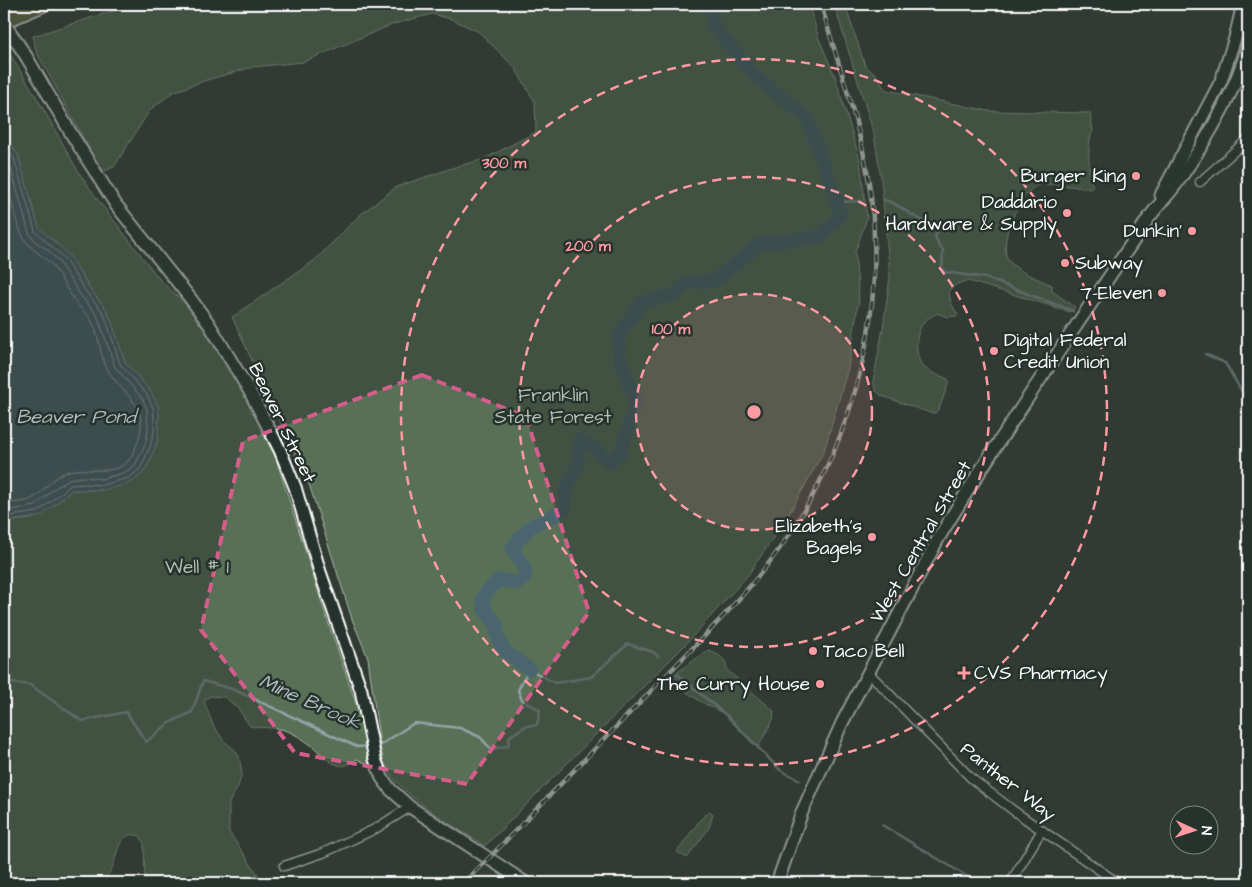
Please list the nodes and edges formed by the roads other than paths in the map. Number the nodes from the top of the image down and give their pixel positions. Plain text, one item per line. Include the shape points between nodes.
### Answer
1 (42, 4) edge
2 (1243, 4) edge
3 (4, 22) edge
4 (1248, 46) edge
5 (1248, 139) edge
6 (1200, 182) dead end
7 (1151, 215) junction
8 (868, 672) junction
9 (410, 807) junction
10 (1042, 830) junction
11 (284, 866) dead end
12 (526, 883) edge
13 (777, 883) edge
14 (1010, 883) edge
15 (1118, 883) edge

1 - 3 highway
2 - 7 main road, West Central Street via 1220,81
3 - 9 main road, Beaver Street via 116,205 195,304 220,342 280,450 363,696 376,765 391,790
4 - 7 main road, West Central Street via 1235,87 1216,122 1177,183
5 - 6 street
7 - 8 main road, West Central Street via 954,512
8 - 10 street, Panther Way via 964,772
8 - 13 main road, West Central Street via 802,812
9 - 11 street via 375,829 323,853
9 - 12 main road, Beaver Street
10 - 14 street
10 - 15 street, Panther Way

